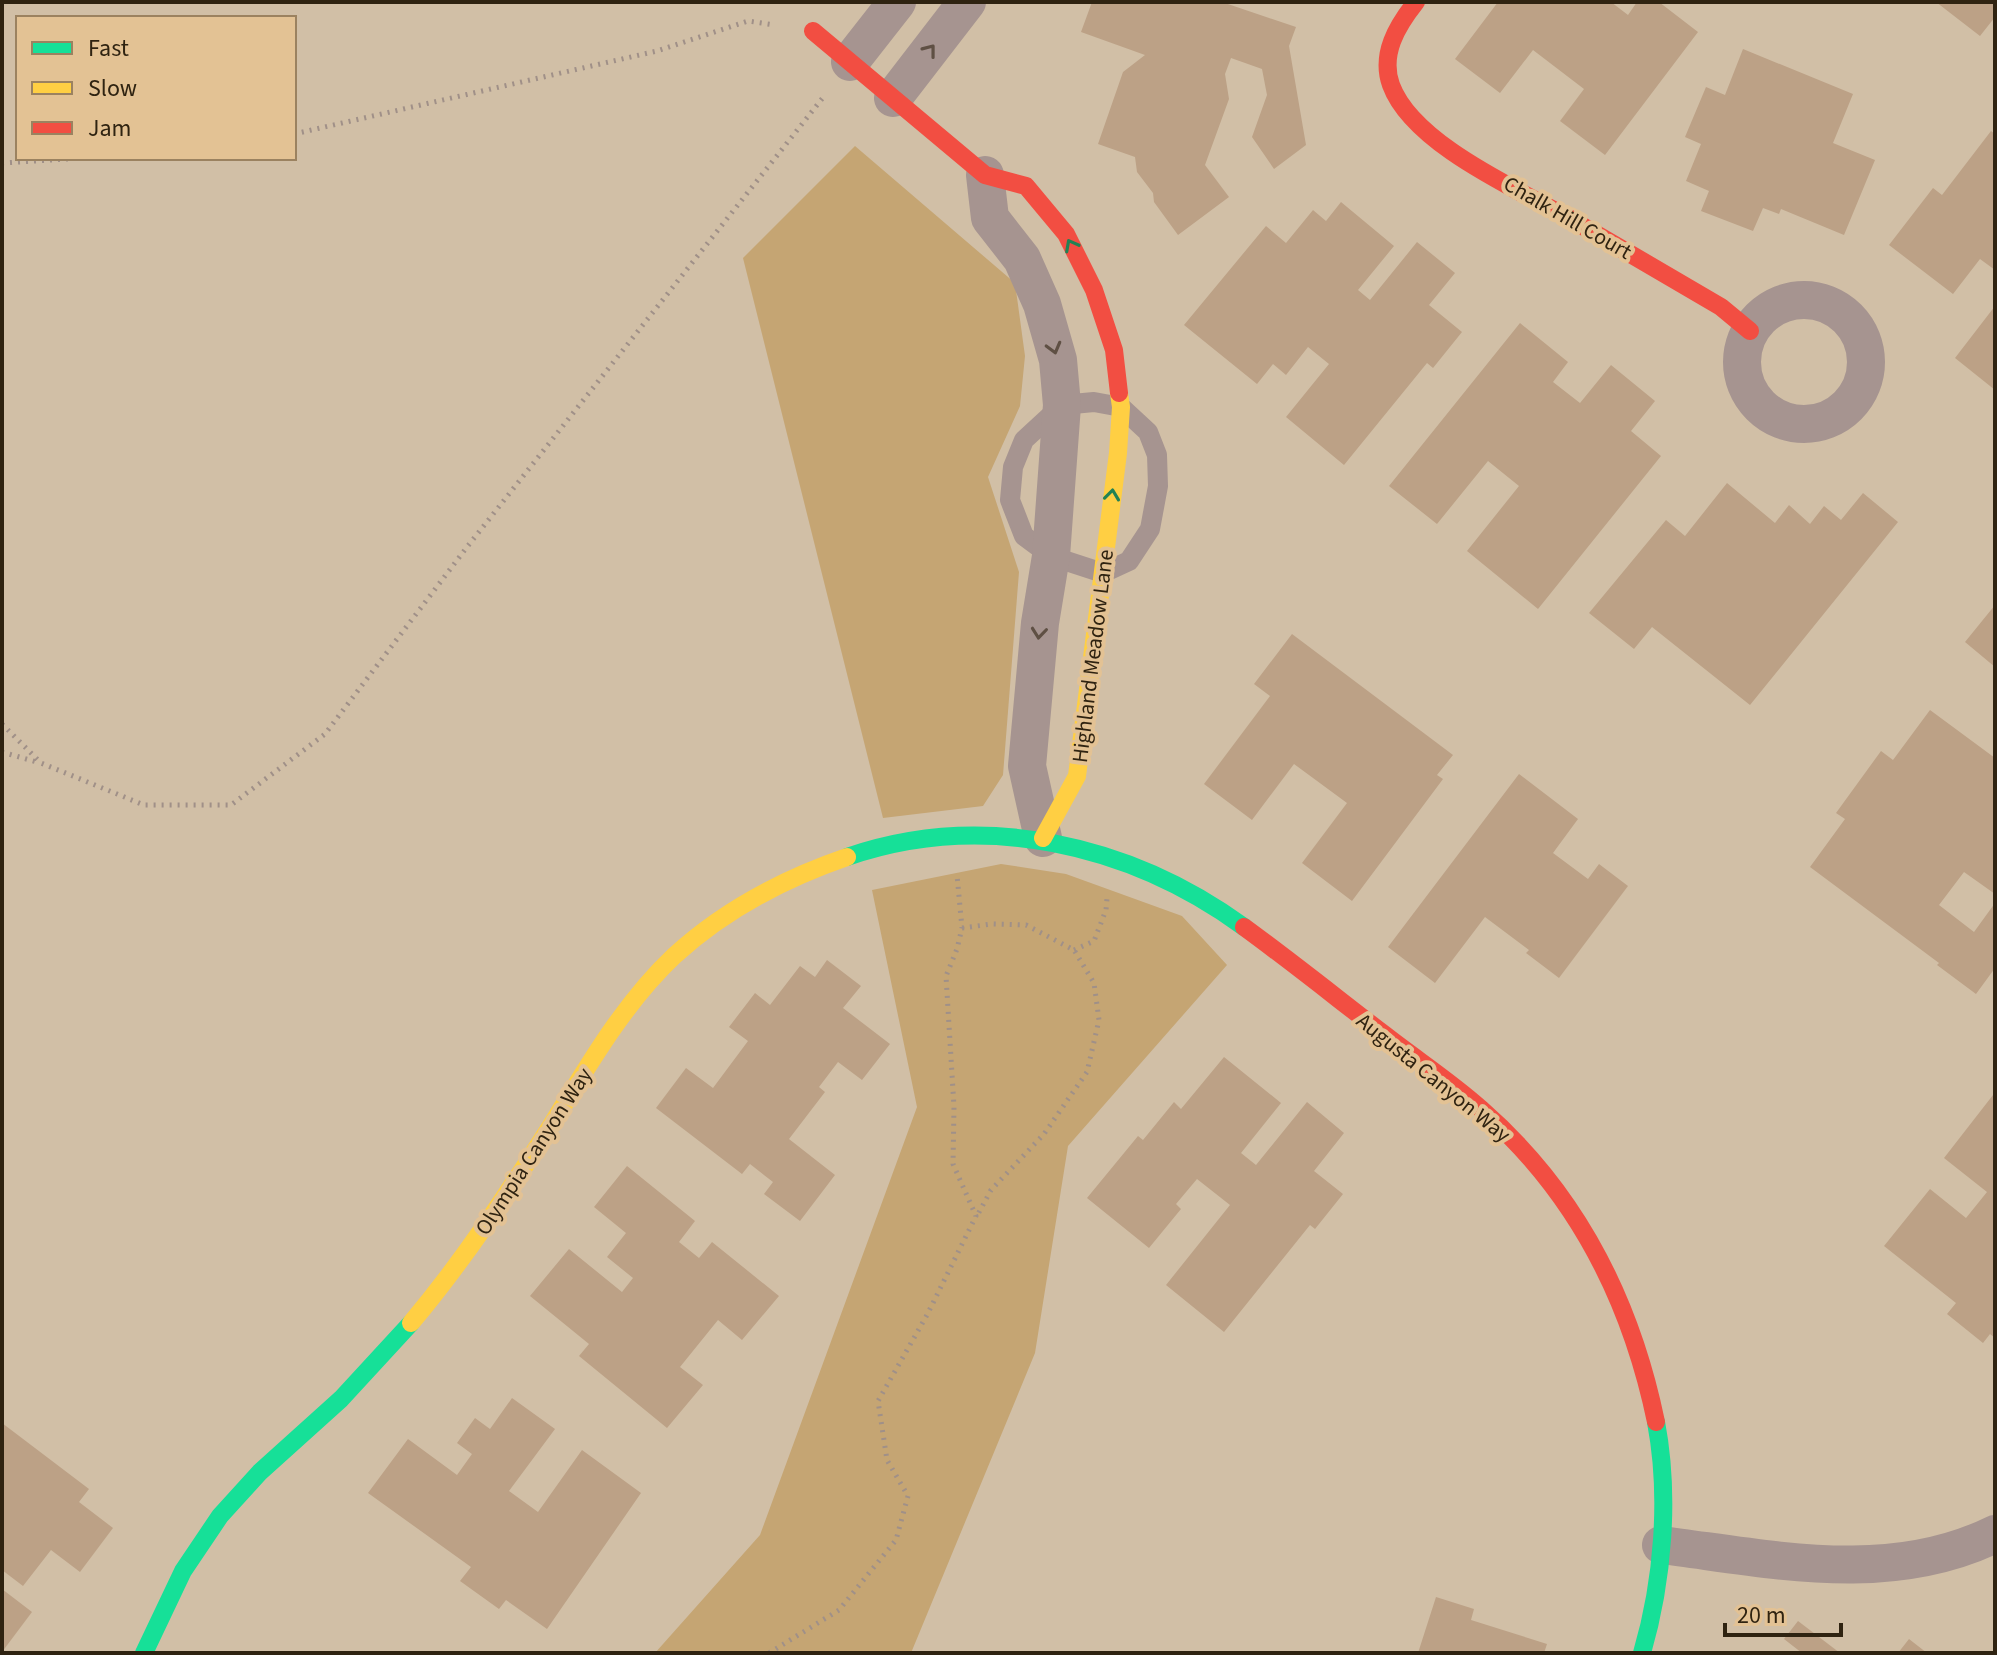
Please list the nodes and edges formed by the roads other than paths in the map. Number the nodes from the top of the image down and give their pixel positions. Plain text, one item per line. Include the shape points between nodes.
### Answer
1 (897, 2) edge
2 (967, 2) edge
3 (1416, 2) edge
4 (813, 31) road end
5 (850, 62) junction
6 (893, 98) junction
7 (985, 175) junction
8 (1750, 331) dead end
9 (1062, 405) junction
10 (1121, 407) junction
11 (1051, 556) junction
12 (1103, 573) junction
13 (1043, 838) junction
14 (1995, 1534) edge
15 (1661, 1545) junction
16 (144, 1653) edge
17 (1642, 1653) edge

1 - 5 street
6 -> 2 street
3 - 8 street, Chalk Hill Court via 1397,24 1388,47 1395,93 1417,125 1721,307
4 - 5 street, Highland Meadow Lane
5 - 6 street, Highland Meadow Lane
6 - 7 street, Highland Meadow Lane
7 -> 9 street via 990,218 1022,259 1042,304 1058,360
10 -> 7 street, Highland Meadow Lane via 1114,350 1094,290 1066,234 1026,186
9 - 10 lane via 1094,402
9 - 11 street
12 -> 10 street, Highland Meadow Lane
10 - 12 lane via 1148,432 1157,455 1158,486 1150,529 1129,561
11 - 12 lane
11 -> 13 street via 1027,766
12 - 13 street, Highland Meadow Lane via 1077,776
13 - 15 street, Augusta Canyon Way via 1136,865 1225,912 1483,1111 1555,1187 1608,1272 1643,1357 1660,1453
13 - 16 street, Olympia Canyon Way via 979,832 883,846 753,896 673,957 612,1031 423,1310 361,1378 237,1496 210,1530 188,1560
14 - 15 street via 1942,1554 1847,1567
15 - 17 street, Augusta Canyon Way

